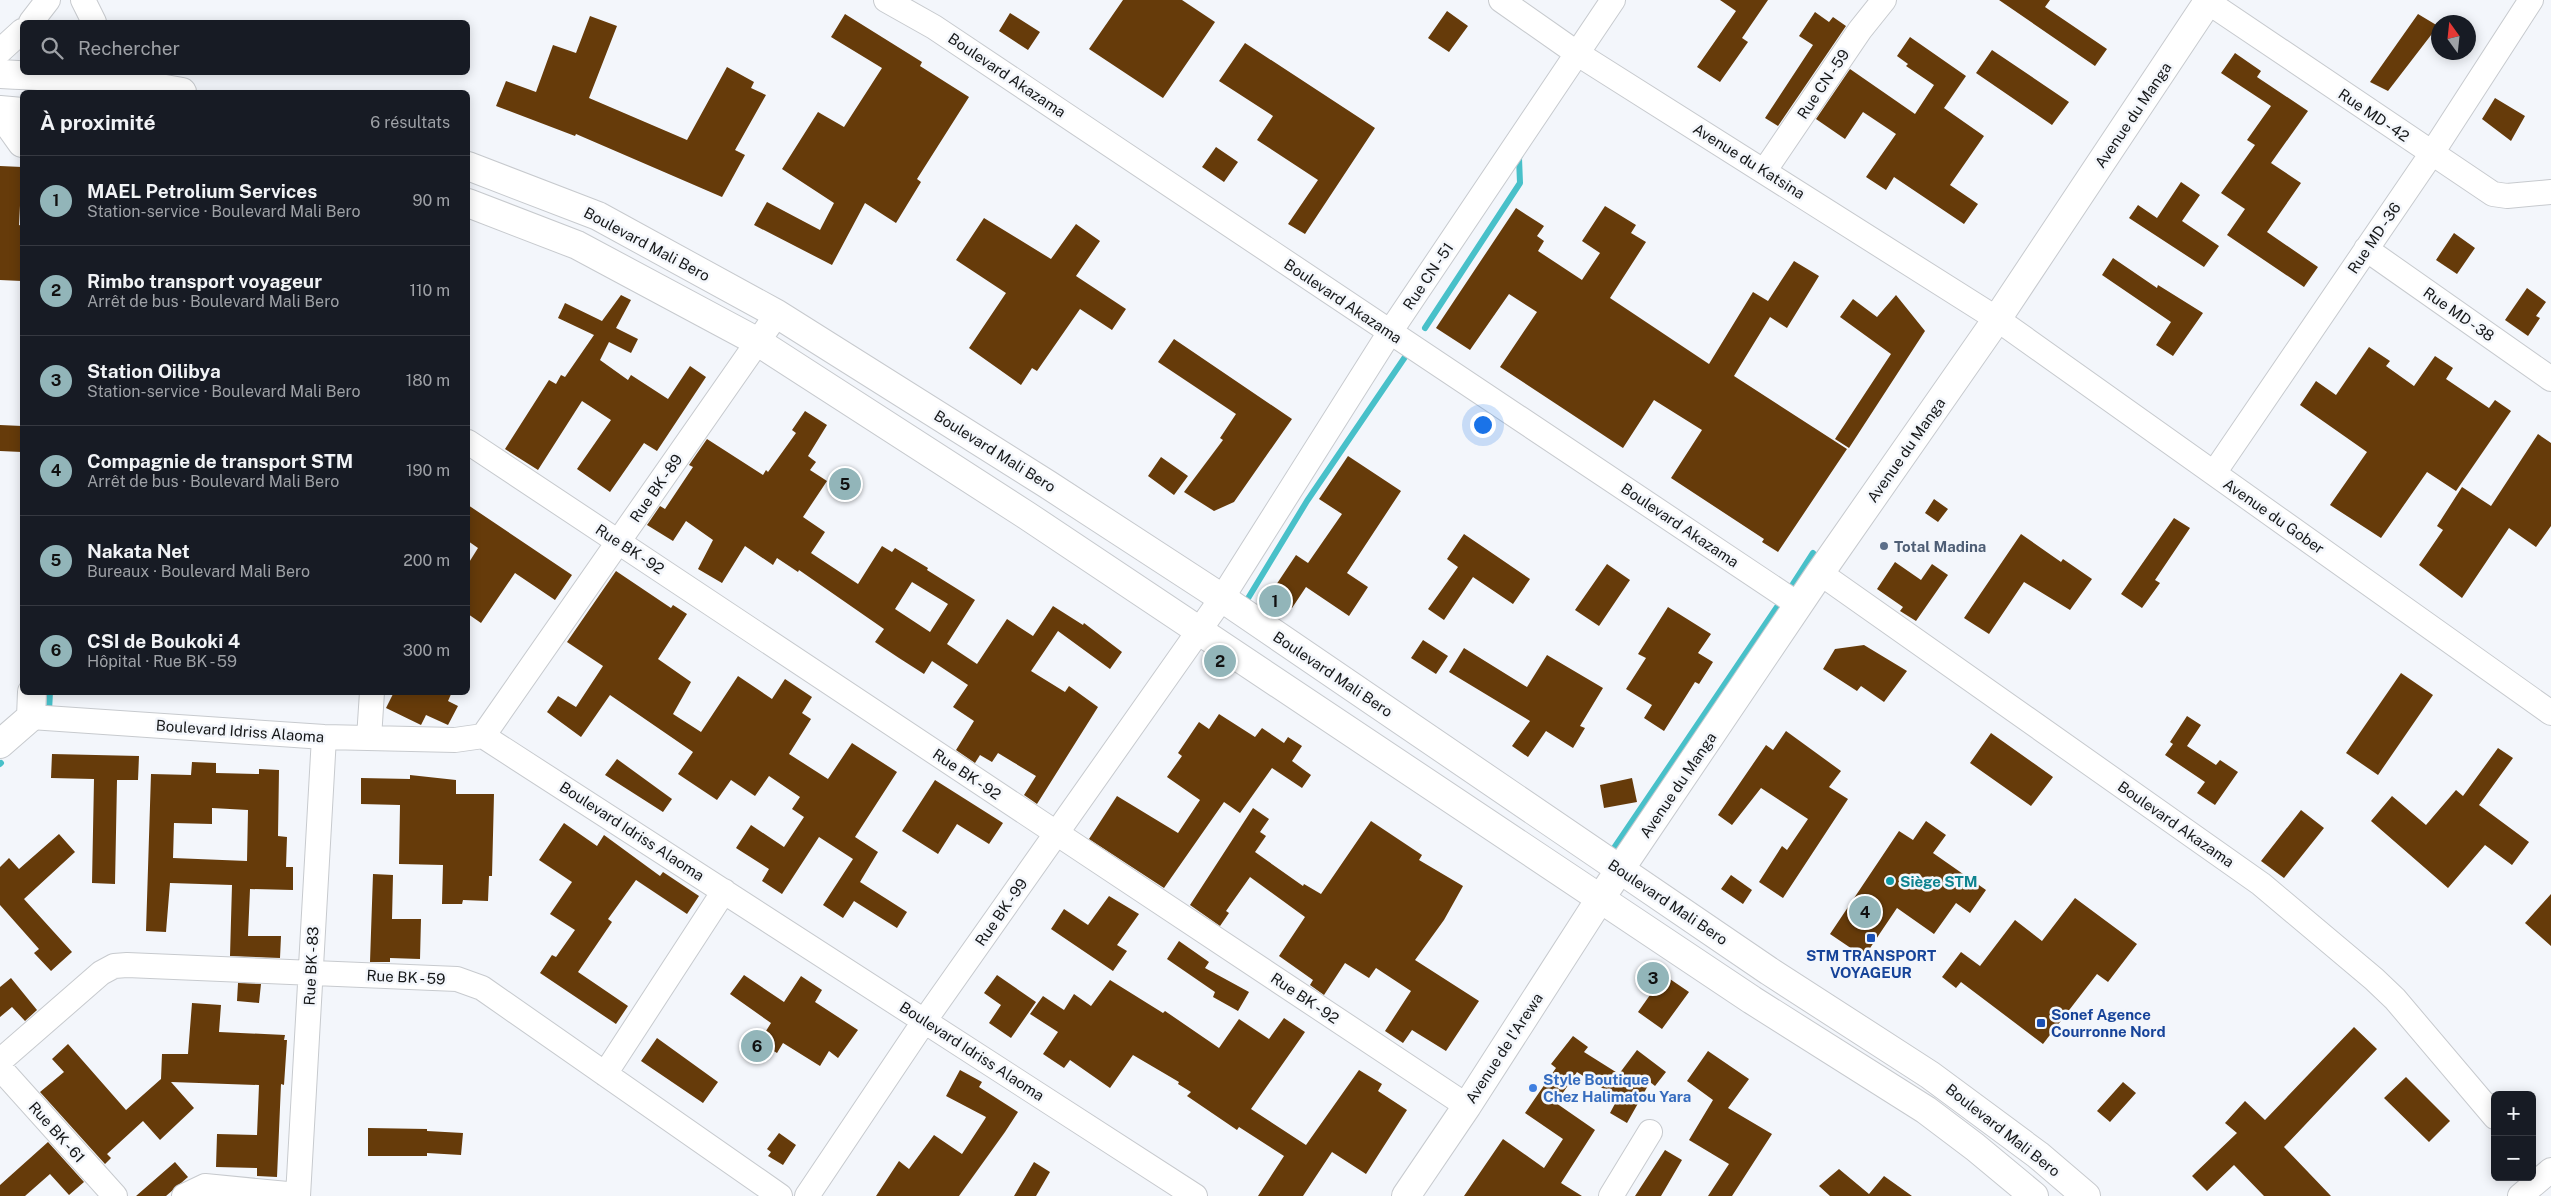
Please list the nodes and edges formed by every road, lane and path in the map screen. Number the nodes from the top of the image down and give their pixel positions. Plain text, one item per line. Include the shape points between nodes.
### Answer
1 (48, 0) edge
2 (83, 0) edge
3 (886, 0) edge
4 (1501, 0) edge
5 (1613, 0) edge
6 (1884, 0) edge
7 (2531, 0) edge
8 (2209, 1) edge
9 (33, 20) edge
10 (93, 20) edge
11 (20, 33) edge
12 (0, 51) edge
13 (1578, 54) junction
14 (0, 74) edge
15 (135, 78) edge
16 (175, 90) edge
17 (0, 111) edge
18 (20, 112) edge
19 (20, 139) edge
20 (2432, 153) junction
21 (470, 167) edge
22 (1765, 170) junction
23 (2551, 192) edge
24 (470, 204) edge
25 (2366, 250) junction
26 (777, 314) junction
27 (1997, 320) junction
28 (1390, 332) junction
29 (758, 342) junction
30 (2551, 379) edge
31 (470, 443) edge
32 (2214, 474) junction
33 (618, 541) junction
34 (1820, 573) junction
35 (1222, 598) junction
36 (1799, 605) junction
37 (1199, 630) junction
38 (372, 695) edge
39 (32, 705) edge
40 (2551, 713) edge
41 (483, 736) junction
42 (324, 737) junction
43 (369, 738) junction
44 (0, 744) edge
45 (1056, 833) junction
46 (1620, 870) junction
47 (724, 891) junction
48 (1600, 899) junction
49 (310, 973) junction
50 (925, 1020) junction
51 (0, 1061) edge
52 (0, 1068) edge
53 (605, 1074) junction
54 (1467, 1106) junction
55 (2491, 1112) edge
56 (1650, 1132) dead end
57 (2544, 1174) edge
58 (115, 1196) edge
59 (184, 1196) edge
60 (298, 1196) edge
61 (780, 1196) edge
62 (807, 1196) edge
63 (1195, 1196) edge
64 (1406, 1196) edge
65 (1612, 1196) edge
66 (2034, 1196) edge
67 (2086, 1196) edge
68 (2520, 1196) edge

1 - 9 street
2 - 10 street
3 - 28 street, Boulevard Akazama via 934,27
4 - 13 street, Avenue du Katsina
5 - 13 street, Rue CN - 51
6 - 22 street, Rue CN - 59
7 - 20 street, Rue MD - 36
8 - 20 street, Rue MD - 42
8 - 27 main road, Avenue du Manga
11 - 12 street
13 - 22 street, Avenue du Katsina
13 - 28 street, Rue CN - 51
14 - 15 main road
15 - 16 main road
17 - 18 main road
17 - 19 main road
20 - 23 street, Rue MD - 42 via 2493,194
20 - 25 street, Rue MD - 36
21 - 26 main road, Boulevard Mali Bero via 598,216
22 - 27 street, Avenue du Katsina
24 - 29 main road, Boulevard Mali Bero via 577,245
25 - 30 street, Rue MD - 38
25 - 32 street, Rue MD - 36
26 - 29 street, Rue BK - 89
26 - 35 main road, Boulevard Mali Bero
27 - 32 street, Avenue du Gober
27 - 34 main road, Avenue du Manga
28 - 35 street, Rue CN - 51
28 - 36 street, Boulevard Akazama
29 - 33 street, Rue BK - 89
29 - 37 main road, Boulevard Mali Bero
31 - 33 street, Rue BK - 92
32 - 40 street, Avenue du Gober
33 - 41 street, Rue BK - 89
33 - 45 street, Rue BK - 92
34 - 36 main road, Avenue du Manga
34 - 55 street, Boulevard Akazama via 2261,884 2388,992
35 - 37 street, Rue CN - 51
35 - 46 main road, Boulevard Mali Bero
36 - 46 main road, Avenue du Manga
37 - 45 street, Rue BK - 99
37 - 48 main road, Boulevard Mali Bero
38 - 43 street
39 - 42 street, Boulevard Idriss Alaoma
39 - 44 main road, Boulevard Idriss Alaoma
41 - 43 street, Boulevard Idriss Alaoma via 455,740
41 - 47 street, Boulevard Idriss Alaoma
42 - 43 street, Boulevard Idriss Alaoma
42 - 49 street, Rue BK - 83
45 - 50 street, Rue BK - 99
45 - 54 street, Rue BK - 92
46 - 48 main road, Avenue du Manga
46 - 67 main road, Boulevard Mali Bero via 1930,1075 2038,1155
47 - 50 street, Boulevard Idriss Alaoma
47 - 53 street
48 - 54 main road, Avenue de l'Arewa
48 - 66 main road, Boulevard Mali Bero via 1926,1110
49 - 51 street, Rue BK - 59 via 114,966 101,973
49 - 53 street, Rue BK - 59 via 470,982
49 - 60 street, Rue BK - 83
50 - 62 street, Rue BK - 99
50 - 63 street, Boulevard Idriss Alaoma
52 - 58 street, Rue BK - 61
53 - 61 street, Rue BK - 59
54 - 64 main road, Avenue de l'Arewa
56 - 65 street
57 - 68 street
59 - 60 street via 205,1186

